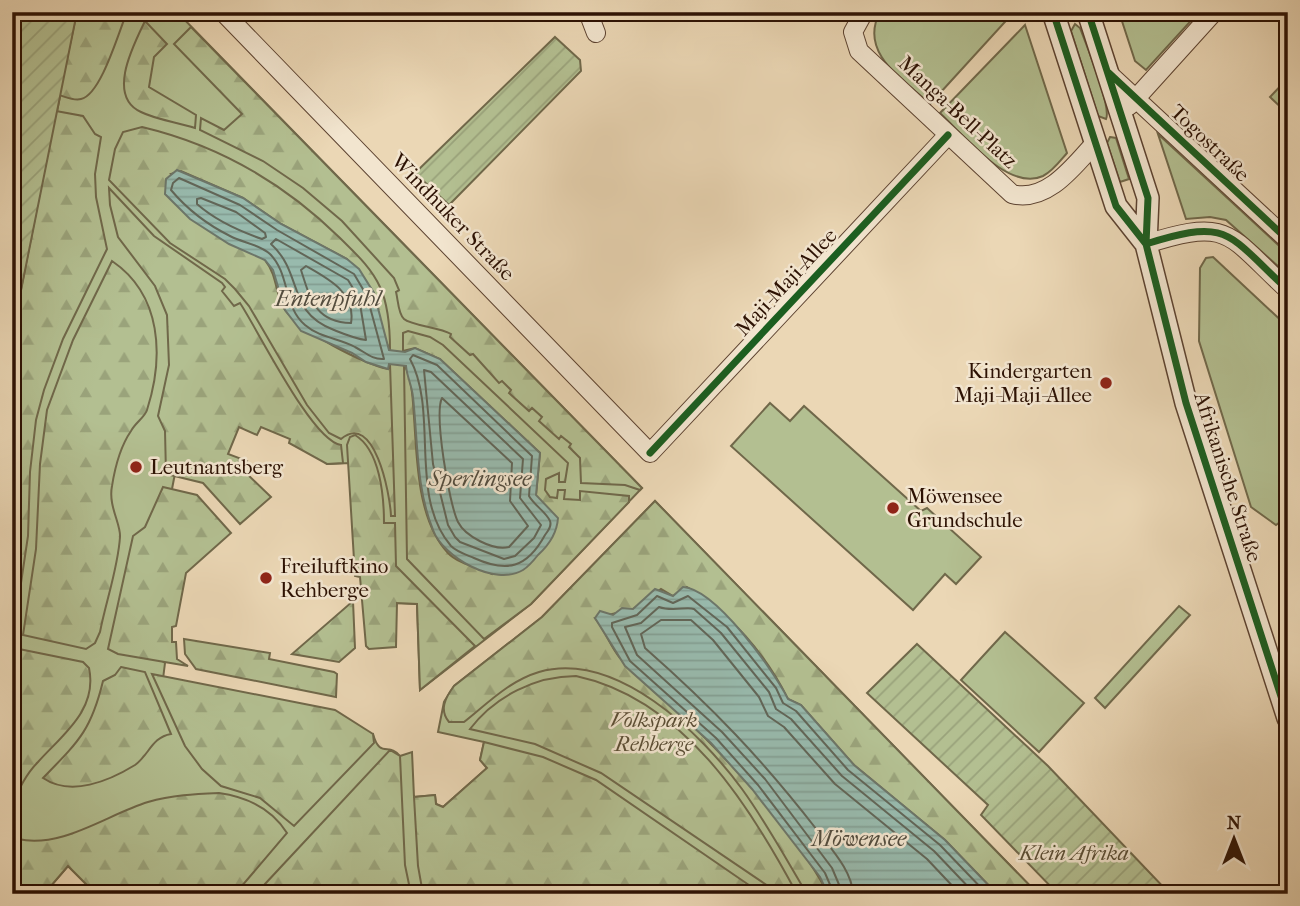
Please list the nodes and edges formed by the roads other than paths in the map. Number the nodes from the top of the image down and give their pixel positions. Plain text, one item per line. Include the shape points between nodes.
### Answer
1 (223, 12) edge
2 (588, 12) edge
3 (864, 12) edge
4 (1088, 12) edge
5 (1214, 12) edge
6 (1056, 14) edge
7 (596, 33) dead end
8 (1108, 73) junction
9 (1137, 96) junction
10 (1122, 115) junction
11 (948, 135) junction
12 (1096, 143) junction
13 (1288, 240) edge
14 (1146, 244) junction
15 (1288, 290) edge
16 (650, 453) joint
17 (1288, 718) edge

1 - 16 street, Windhuker Straße
2 - 7 street
3 - 11 street, Manga-Bell-Platz via 853,32 859,51
4 - 8 street, Afrikanische Straße
5 - 9 street
6 - 12 street, Afrikanische Straße
8 - 9 street, Togostraße
8 - 10 street, Afrikanische Straße
9 - 10 street
9 - 13 street, Togostraße
10 - 12 street
10 - 14 street, Afrikanische Straße via 1148,198
11 - 12 street, Manga-Bell-Platz via 1012,194 1022,196 1048,188
11 - 16 street, Maji-Maji-Allee
12 - 14 street, Afrikanische Straße via 1116,206
14 - 15 street via 1197,229 1220,230
14 - 17 street, Afrikanische Straße via 1186,403

